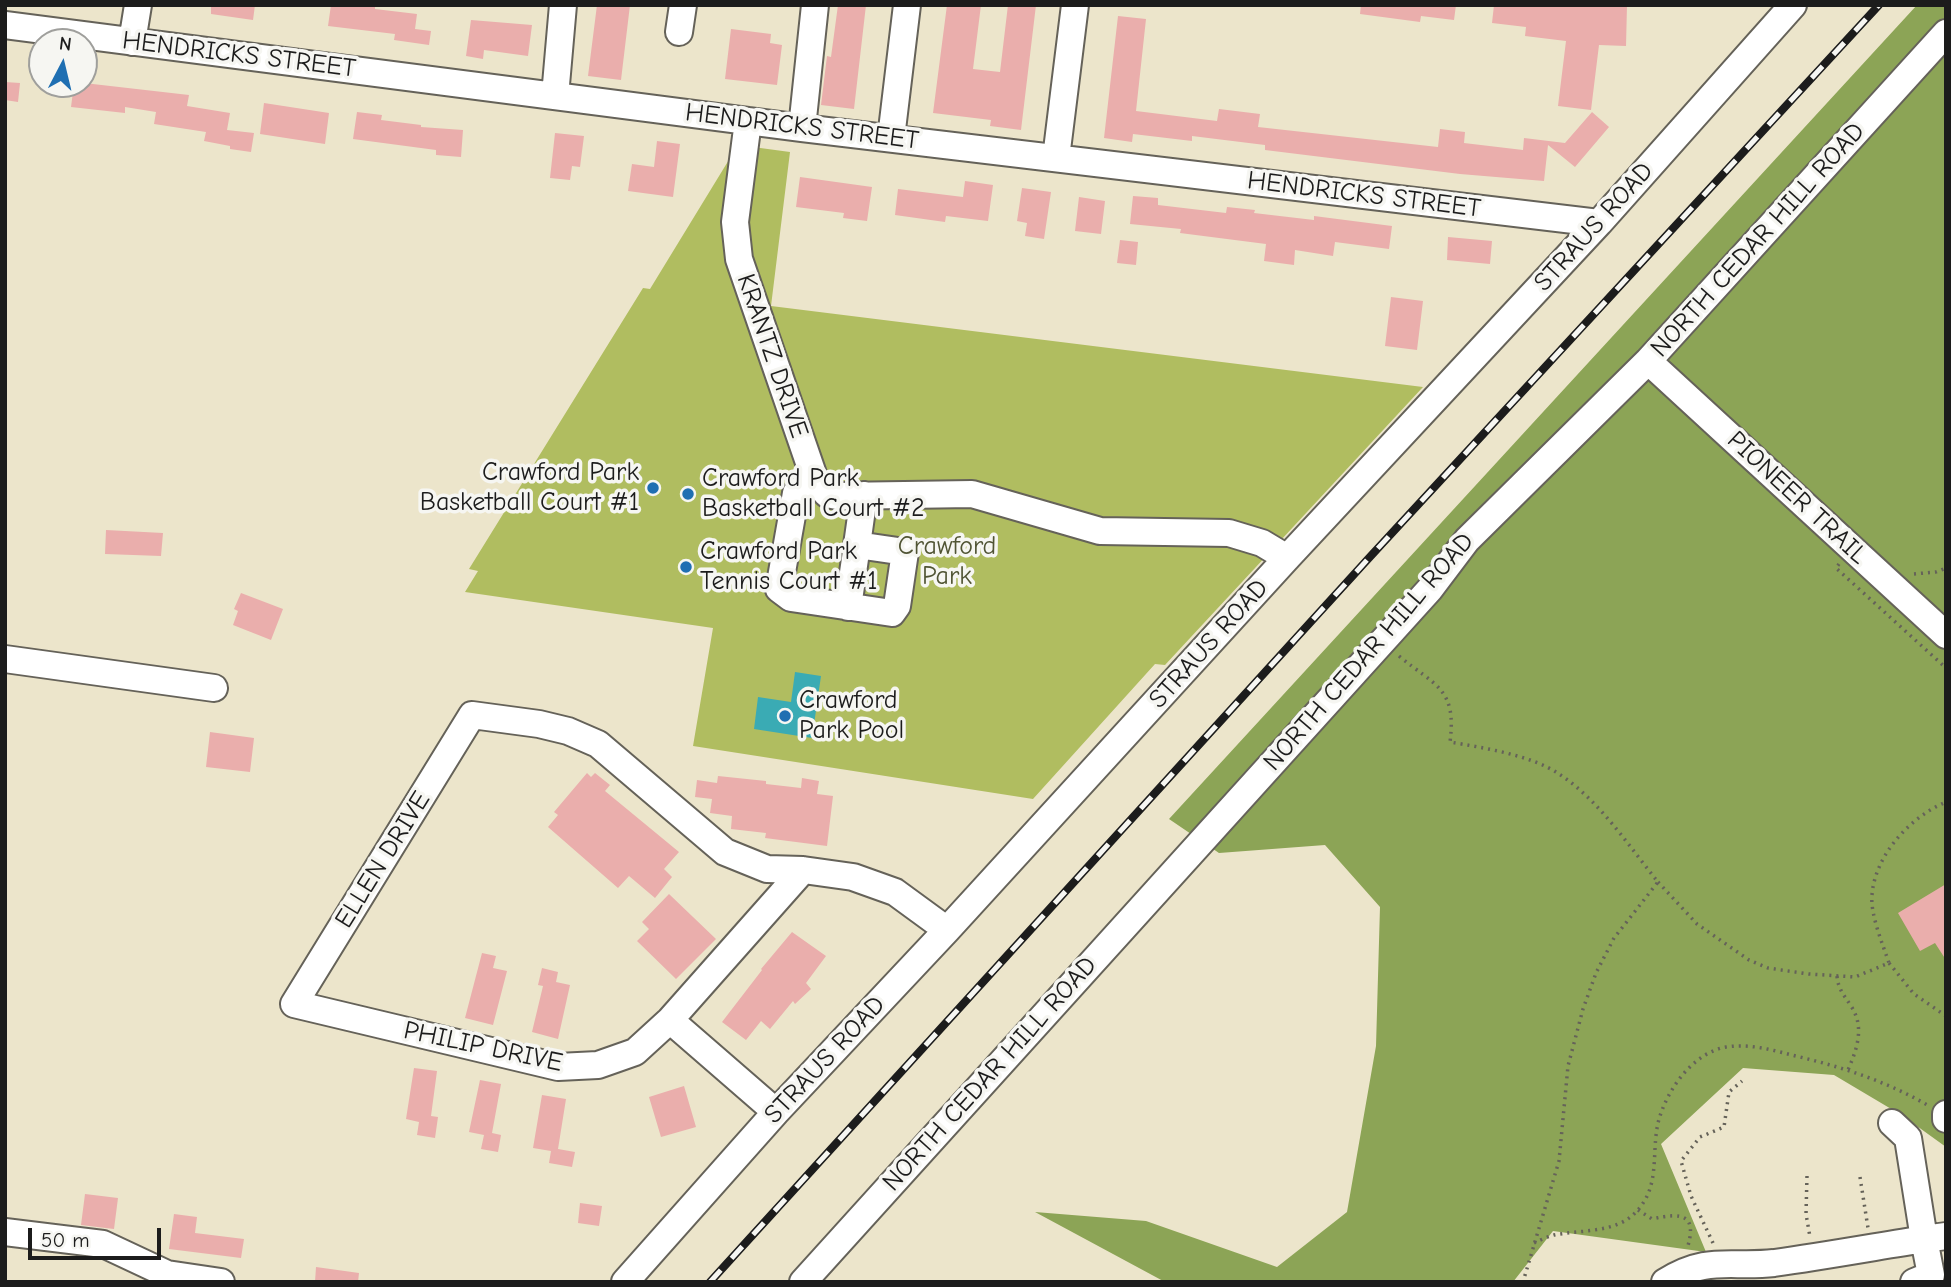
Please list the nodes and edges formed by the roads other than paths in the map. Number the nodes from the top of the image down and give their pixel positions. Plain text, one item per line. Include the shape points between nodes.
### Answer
1 (138, 5) edge
2 (563, 5) edge
3 (683, 5) edge
4 (815, 5) edge
5 (907, 5) edge
6 (1075, 5) edge
7 (1793, 5) edge
8 (5, 25) edge
9 (679, 32) dead end
10 (1946, 33) edge
11 (132, 41) junction
12 (555, 96) junction
13 (748, 121) junction
14 (802, 128) junction
15 (891, 138) junction
16 (1056, 158) junction
17 (1598, 223) junction
18 (1648, 361) junction
19 (815, 480) junction
20 (864, 495) junction
21 (857, 545) junction
22 (1287, 558) junction
23 (848, 607) junction
24 (1946, 635) edge
25 (5, 659) edge
26 (214, 688) dead end
27 (803, 870) junction
28 (947, 930) junction
29 (294, 1004) joint
30 (670, 1020) junction
31 (776, 1112) junction
32 (1892, 1123) dead end
33 (5, 1232) edge
34 (1935, 1238) edge
35 (1758, 1272) edge
36 (221, 1282) edge
37 (625, 1282) edge
38 (803, 1282) edge
39 (1665, 1282) edge
40 (1914, 1282) edge

1 - 11 street
2 - 12 street
3 - 9 street
4 - 14 street
5 - 15 street
6 - 16 street
7 - 17 street, STRAUS ROAD
8 - 11 street, HENDRICKS STREET
10 - 18 street, NORTH CEDAR HILL ROAD
11 - 12 street, HENDRICKS STREET
12 - 13 street, HENDRICKS STREET
13 - 14 street, HENDRICKS STREET
13 - 19 street, KRANTZ DRIVE via 735,222 738,259
14 - 15 street, HENDRICKS STREET
15 - 16 street, HENDRICKS STREET
16 - 17 street, HENDRICKS STREET
17 - 22 street, STRAUS ROAD
18 - 24 street, PIONEER TRAIL
18 - 38 street, NORTH CEDAR HILL ROAD via 1468,540 1430,589
19 - 20 street via 827,494
19 - 23 street via 796,493 779,589 791,598
20 - 21 street
20 - 22 street via 972,494 1100,531 1229,533 1262,542
21 - 23 street
21 - 23 street via 905,552 892,613
22 - 28 street, STRAUS ROAD
25 - 26 street
27 - 28 street via 853,877 895,892
27 - 29 street, ELLEN DRIVE via 767,869 725,852 598,744 559,729 472,715
27 - 30 street, PHILIP DRIVE
28 - 31 street, STRAUS ROAD
29 - 30 street, PHILIP DRIVE via 558,1067 598,1065 635,1052
30 - 31 street
31 - 37 street, STRAUS ROAD
32 - 34 street via 1908,1138
33 - 36 street via 103,1244 167,1274
34 - 35 street via 1814,1256
34 - 40 street via 1931,1275
35 - 39 street via 1725,1262 1702,1265

